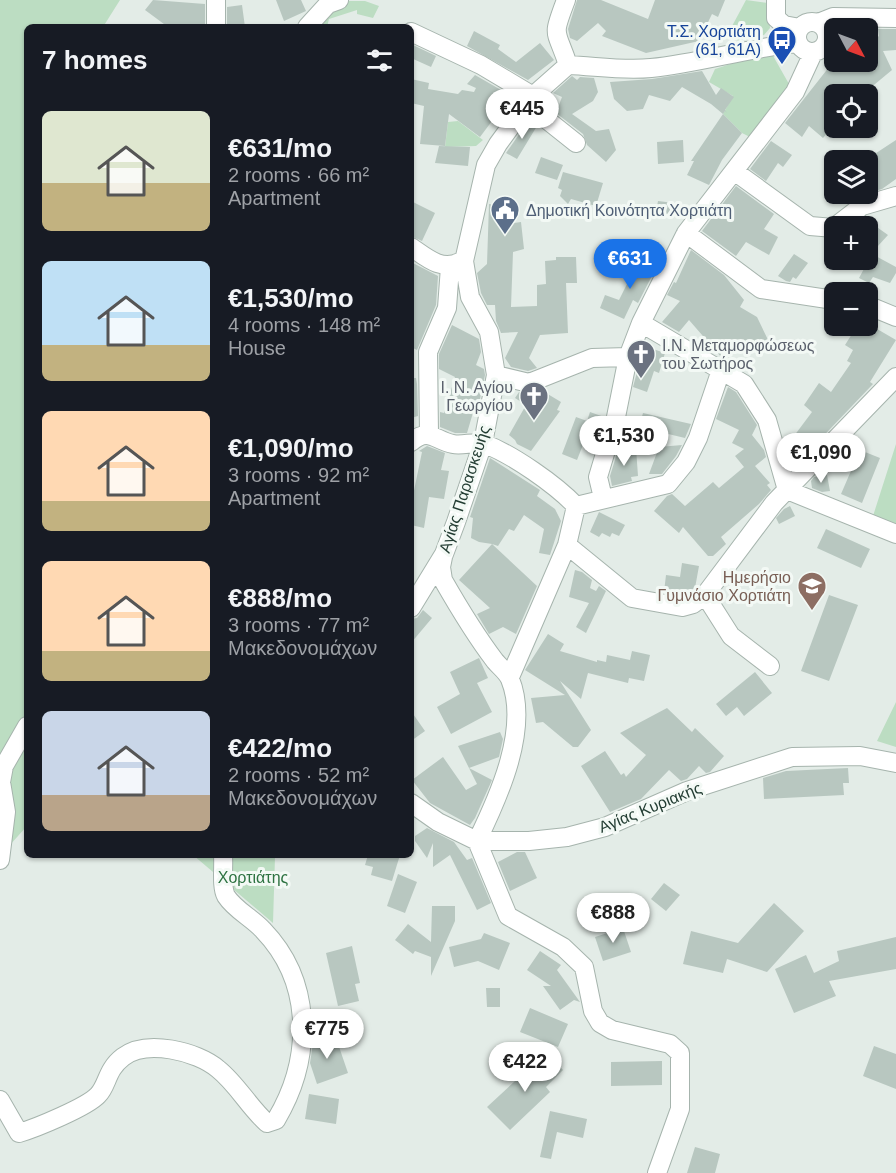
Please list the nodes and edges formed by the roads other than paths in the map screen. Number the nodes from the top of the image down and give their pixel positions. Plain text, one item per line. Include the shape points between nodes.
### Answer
1 (216, 0) edge
2 (339, 0) edge
3 (566, 0) edge
4 (776, 0) edge
5 (896, 18) edge
6 (818, 23) junction
7 (216, 24) edge
8 (310, 24) edge
9 (414, 33) edge
10 (799, 35) junction
11 (813, 53) junction
12 (568, 65) junction
13 (530, 100) junction
14 (576, 143) dead end
15 (734, 171) junction
16 (896, 196) edge
17 (849, 216) edge
18 (824, 227) edge
19 (686, 233) junction
20 (414, 249) edge
21 (457, 264) junction
22 (824, 298) edge
23 (878, 309) edge
24 (896, 316) edge
25 (640, 323) junction
26 (627, 357) junction
27 (721, 370) junction
28 (496, 375) junction
29 (896, 378) edge
30 (429, 434) junction
31 (414, 440) edge
32 (483, 443) junction
33 (787, 490) junction
34 (603, 498) junction
35 (576, 506) junction
36 (896, 534) edge
37 (567, 544) junction
38 (444, 554) junction
39 (705, 595) junction
40 (414, 603) edge
41 (770, 666) dead end
42 (510, 677) junction
43 (24, 731) edge
44 (896, 763) edge
45 (414, 805) edge
46 (477, 841) junction
47 (223, 858) edge
48 (0, 860) edge
49 (0, 1100) edge
50 (657, 1173) edge

1 - 7 street
2 - 8 street via 328,4
3 - 12 street via 555,28 556,40
4 - 10 street via 777,18
5 - 6 street via 833,17
6 - 10 street via 806,23
6 - 11 street via 826,30 827,40 822,49
9 - 13 street via 481,65
10 - 11 street via 804,50
10 - 12 street via 764,46 652,68
11 - 15 street via 795,92
12 - 13 street
13 - 14 street
13 - 21 street via 486,165
15 - 18 street via 810,226
15 - 19 street
16 - 17 street via 862,206
19 - 22 street via 761,289
19 - 25 street
20 - 21 street via 434,263
21 - 28 street, Αγίας Παρασκευής via 489,332
21 - 30 street via 447,308 428,352
23 - 24 street
25 - 26 street
25 - 27 street
26 - 28 street via 592,358 529,383
26 - 34 street via 616,417 598,477
27 - 33 street via 744,384 764,414
27 - 34 street via 698,438 686,462 668,484
28 - 32 street, Αγίας Παρασκευής
29 - 33 street
30 - 31 street
30 - 32 street via 453,444
32 - 35 street via 531,471
32 - 38 street, Αγίας Παρασκευής
33 - 36 street
33 - 39 street
34 - 35 street
35 - 37 street
37 - 39 street via 632,598 682,607
37 - 42 street
38 - 40 street, Αγίας Παρασκευής
38 - 42 street via 442,580
39 - 41 street via 731,636
42 - 46 street via 517,707 511,757
43 - 48 street via 4,766 1,782 6,812
44 - 46 street, Αγίας Κυριακής via 860,756 792,757 687,791 605,827 567,837
45 - 46 street, Αγίας Κυριακής
46 - 50 street via 508,916 563,947 584,967 593,1011 600,1023 612,1030 670,1044 680,1053 680,1108
47 - 49 street via 225,894 264,930 285,960 304,1017 302,1049 276,1120 267,1123 217,1067 193,1054 158,1049 124,1056 108,1073 99,1094 42,1126 19,1133

